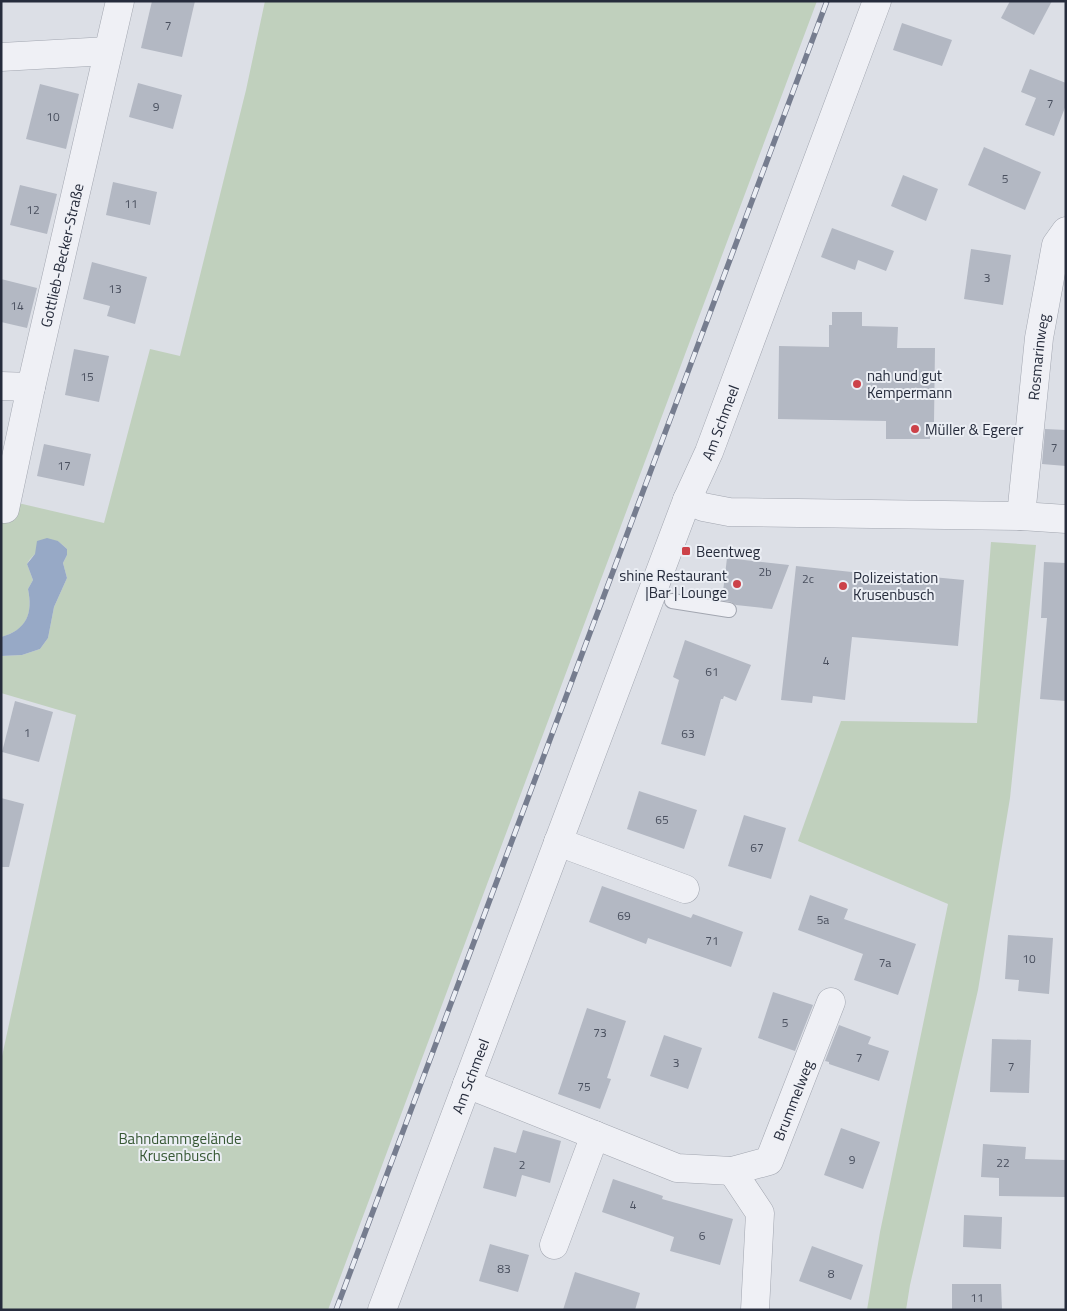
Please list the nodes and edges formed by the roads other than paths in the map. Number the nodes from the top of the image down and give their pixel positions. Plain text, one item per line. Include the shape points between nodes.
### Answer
1 (120, 1) edge
2 (877, 1) edge
3 (108, 51) junction
4 (1, 57) edge
5 (1066, 231) edge
6 (1, 386) edge
7 (30, 387) junction
8 (687, 500) junction
9 (5, 509) dead end
10 (1021, 516) junction
11 (1066, 519) edge
12 (672, 601) dead end
13 (729, 610) dead end
14 (558, 842) junction
15 (686, 889) dead end
16 (831, 1002) dead end
17 (467, 1084) junction
18 (595, 1135) junction
19 (732, 1170) junction
20 (554, 1245) dead end
21 (382, 1310) edge
22 (755, 1310) edge

1 - 3 street, Gottlieb-Becker-Straße
2 - 8 street, Am Schmeel via 709,452
3 - 4 street
3 - 7 street, Gottlieb-Becker-Straße
5 - 10 street, Rosmarinweg via 1056,245 1040,338
6 - 7 street
7 - 9 street, Gottlieb-Becker-Straße
8 - 10 street via 728,512
8 - 14 street, Am Schmeel
10 - 11 street
12 - 13 lane
14 - 15 street
14 - 17 street, Am Schmeel
16 - 19 street, Brummelweg via 769,1161
17 - 18 street, Brummelweg
17 - 21 street, Am Schmeel
18 - 19 street, Brummelweg via 677,1168
18 - 20 street
19 - 22 street via 760,1213

